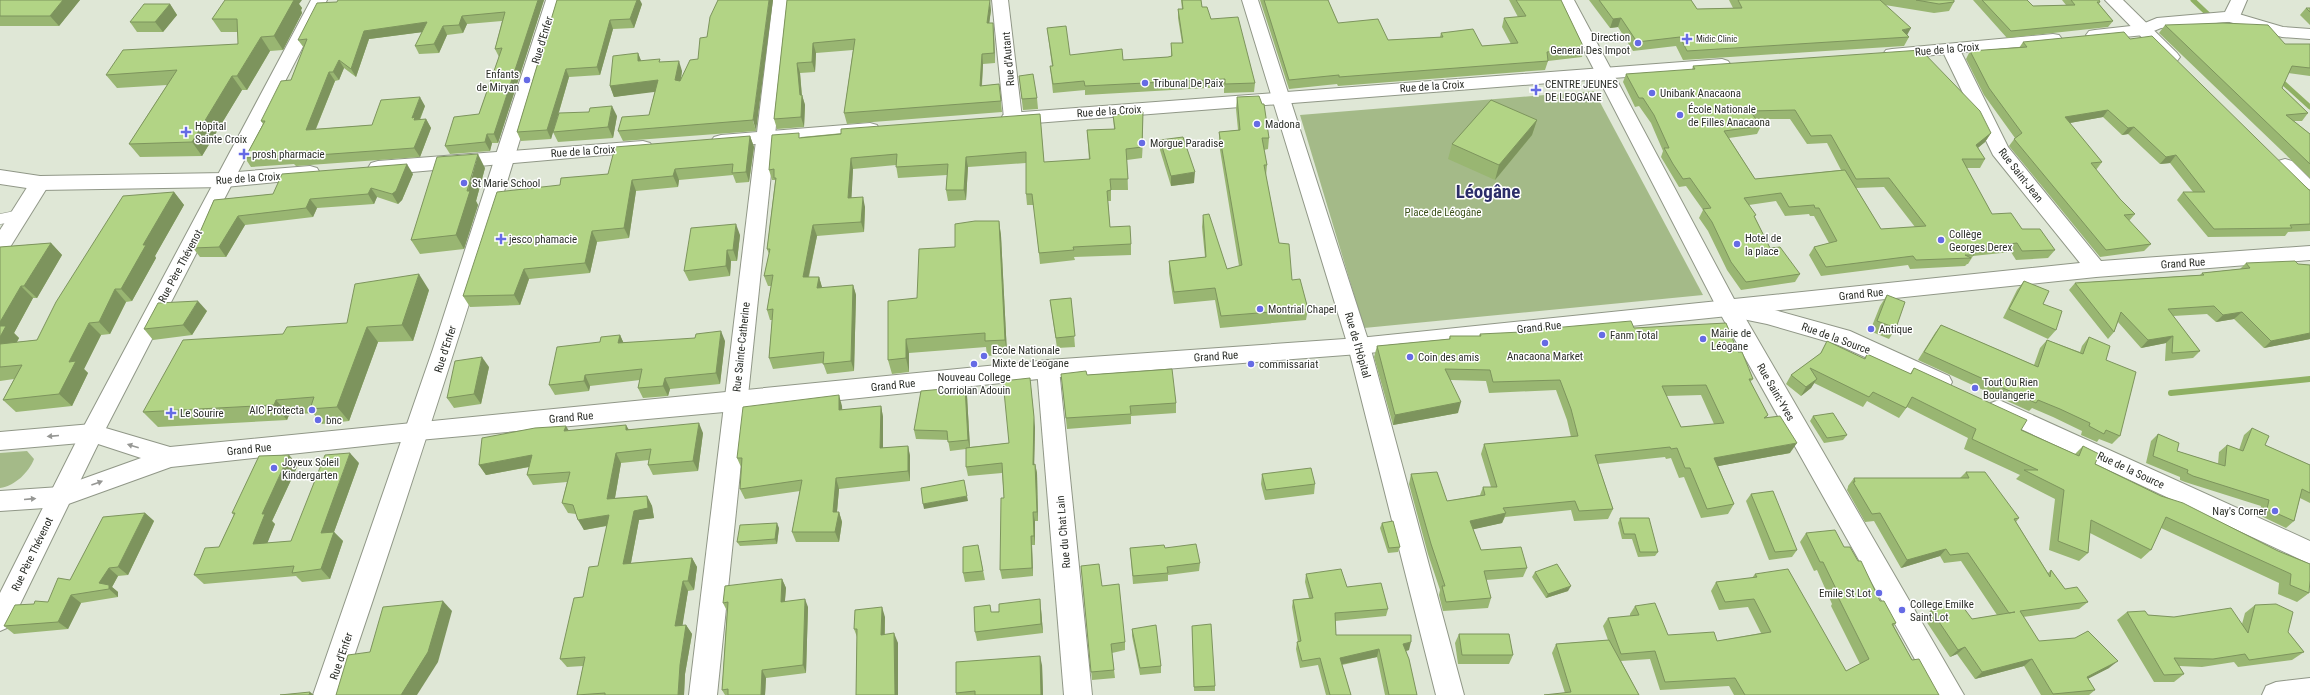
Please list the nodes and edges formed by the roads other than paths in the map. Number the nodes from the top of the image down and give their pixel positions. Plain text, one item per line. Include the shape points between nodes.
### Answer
1 (319, 0) edge
2 (554, 0) edge
3 (781, 0) edge
4 (1000, 0) edge
5 (1250, 0) edge
6 (1566, 0) edge
7 (2113, 0) edge
8 (2239, 0) edge
9 (2217, 18) junction
10 (2144, 30) junction
11 (2310, 34) edge
12 (1951, 50) junction
13 (1872, 55) edge
14 (1737, 64) edge
15 (2184, 69) edge
16 (1603, 73) junction
17 (1280, 98) junction
18 (1013, 118) junction
19 (990, 120) edge
20 (889, 128) edge
21 (765, 137) junction
22 (703, 142) edge
23 (663, 145) edge
24 (2270, 152) edge
25 (507, 157) junction
26 (358, 169) edge
27 (327, 172) edge
28 (0, 177) edge
29 (225, 180) junction
30 (40, 183) junction
31 (2310, 191) edge
32 (20, 215) junction
33 (0, 219) edge
34 (0, 247) edge
35 (2310, 253) edge
36 (2096, 269) junction
37 (1728, 308) junction
38 (1359, 346) junction
39 (1048, 369) junction
40 (735, 402) junction
41 (419, 430) junction
42 (92, 433) junction
43 (0, 441) edge
44 (170, 457) junction
45 (60, 497) junction
46 (0, 501) edge
47 (2310, 553) edge
48 (0, 619) edge
49 (2310, 691) edge
50 (327, 695) edge
51 (703, 695) edge
52 (1078, 695) edge
53 (1450, 695) edge
54 (1950, 695) edge
55 (2276, 695) edge

1 - 29 street, Rue Père Thévenot
2 - 25 street, Rue d'Enfer
3 - 21 street, Rue Sainte-Catherine
4 - 18 street, Rue d'Autant
5 - 17 street, Rue de l'Hôpital
6 - 16 street, Rue Saint-Yves
7 - 10 street
8 - 9 street
9 - 10 street, Rue de la Croix via 2157,23
9 - 11 street via 2282,32
10 - 12 street, Rue de la Croix
10 - 15 street
12 - 13 street, Rue de la Croix
12 - 36 street, Rue Saint-Jean via 2000,150
14 - 16 street, Rue de la Croix
16 - 17 street, Rue de la Croix
16 - 37 street, Rue Saint-Yves
17 - 18 street, Rue de la Croix
17 - 38 street, Rue de l'Hôpital
18 - 19 street, Rue de la Croix
20 - 21 street
21 - 22 street
21 - 40 street, Rue Sainte-Catherine
23 - 25 street, Rue de la Croix
24 - 31 street
25 - 26 street, Rue de la Croix
25 - 41 street, Rue d'Enfer
27 - 29 street, Rue de la Croix
28 - 30 street, Rue de la Croix
29 - 30 street, Rue de la Croix
29 - 42 street, Rue Père Thévenot
30 - 32 street
32 - 33 lane
32 - 34 street
35 - 36 street, Grand Rue
36 - 37 street, Grand Rue
37 - 38 street, Grand Rue
37 - 47 street, Rue de la Source via 1842,337
37 - 54 street, Rue Saint-Yves
38 - 39 street, Grand Rue
38 - 53 street, Rue de l'Hôpital
39 - 40 street, Grand Rue
39 - 52 street, Rue du Chat Lain
40 - 41 street, Grand Rue
40 - 51 street, Rue Sainte-Catherine
41 - 44 street, Grand Rue
41 - 50 street, Rue d'Enfer
42 -> 43 street, Grand Rue
44 -> 42 street, Grand Rue
42 - 45 street, Rue Père Thévenot
45 -> 44 street, Grand Rue
46 -> 45 street, Grand Rue
45 - 48 street, Rue Père Thévenot
49 - 55 street

